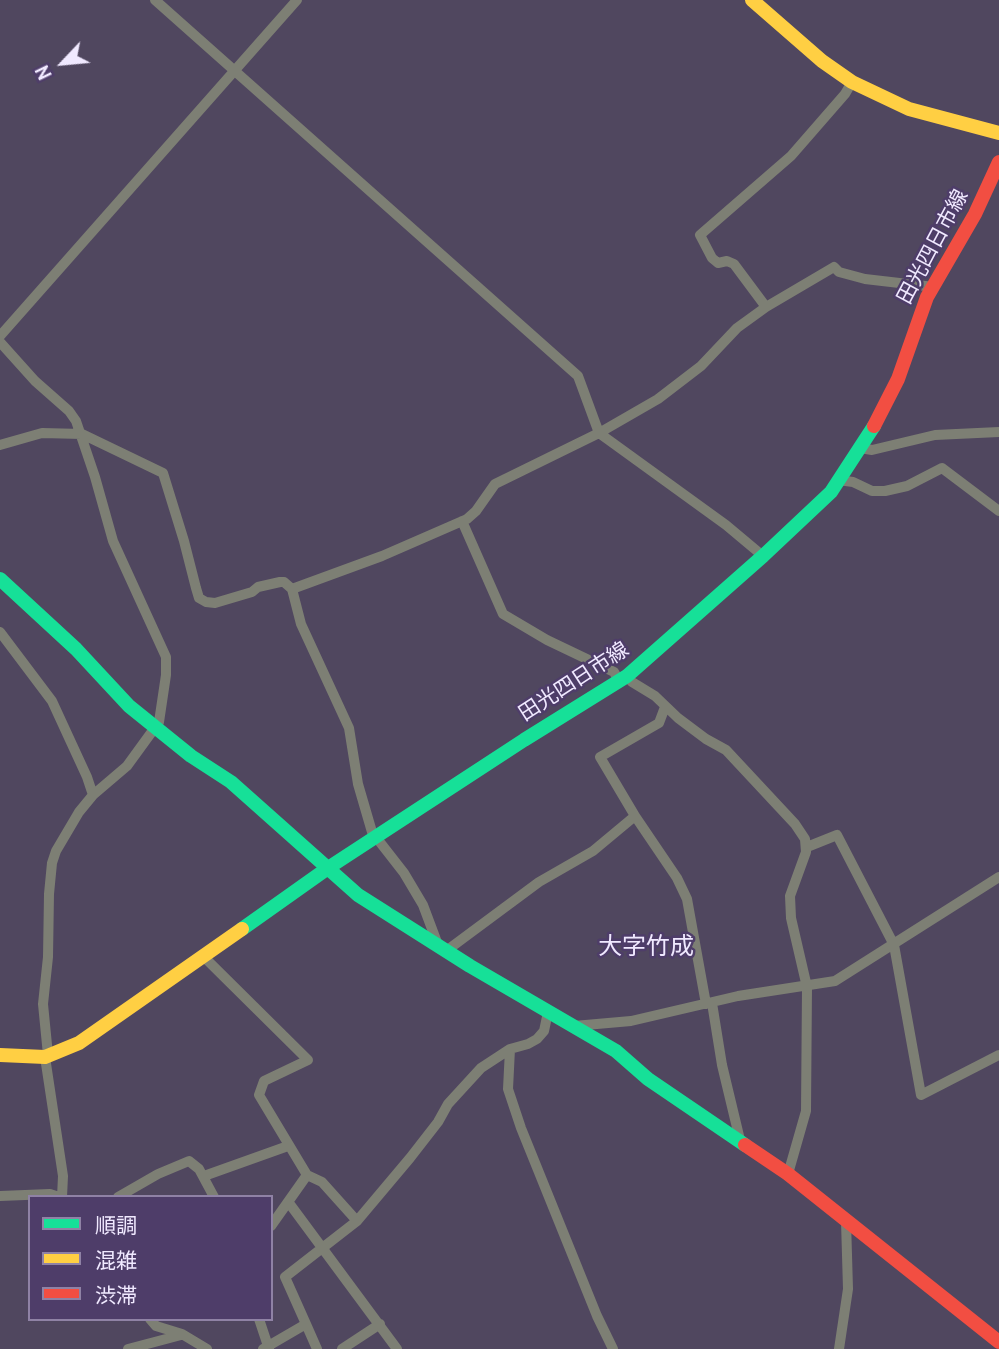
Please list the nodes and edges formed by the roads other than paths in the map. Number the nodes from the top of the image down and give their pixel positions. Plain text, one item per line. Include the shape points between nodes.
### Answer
1 (155, 0) edge
2 (296, 0) edge
3 (752, 0) edge
4 (233, 71) junction
5 (852, 82) junction
6 (999, 133) edge
7 (999, 162) edge
8 (934, 287) junction
9 (766, 307) junction
10 (0, 336) edge
11 (0, 342) edge
12 (999, 432) edge
13 (599, 433) junction
14 (82, 434) junction
15 (0, 445) edge
16 (860, 448) junction
17 (838, 480) junction
18 (999, 511) edge
19 (461, 521) junction
20 (763, 556) junction
21 (0, 579) edge
22 (292, 589) junction
23 (0, 632) edge
24 (623, 679) junction
25 (665, 707) junction
26 (154, 728) junction
27 (93, 795) junction
28 (635, 816) junction
29 (374, 837) junction
30 (807, 847) junction
31 (328, 868) junction
32 (999, 877) edge
33 (894, 945) junction
34 (442, 948) junction
35 (203, 956) junction
36 (807, 987) junction
37 (709, 1003) junction
38 (548, 1012) junction
39 (573, 1026) junction
40 (510, 1049) junction
41 (0, 1055) edge
42 (999, 1055) edge
43 (46, 1056) junction
44 (740, 1140) junction
45 (288, 1146) junction
46 (788, 1174) junction
47 (307, 1175) junction
48 (204, 1176) junction
49 (54, 1195) edge
50 (61, 1195) edge
51 (121, 1195) edge
52 (213, 1195) edge
53 (0, 1196) edge
54 (289, 1203) junction
55 (358, 1221) junction
56 (846, 1221) junction
57 (273, 1223) edge
58 (321, 1247) junction
59 (152, 1321) edge
60 (260, 1321) edge
61 (306, 1324) junction
62 (380, 1324) junction
63 (182, 1334) junction
64 (999, 1342) edge
65 (267, 1348) edge
66 (128, 1349) edge
67 (207, 1349) edge
68 (317, 1349) edge
69 (342, 1349) edge
70 (397, 1349) edge
71 (613, 1349) edge
72 (839, 1349) edge

1 - 4 street
2 - 4 street
3 - 5 main road
4 - 10 street
4 - 13 street via 578,376
5 - 6 main road via 909,109
5 - 9 street via 792,156 700,235 712,258 734,264
7 - 8 main road, 田光四日市線
8 - 9 street via 865,279 834,267
8 - 16 main road, 田光四日市線 via 881,416
9 - 13 street via 658,399
11 - 14 street via 69,411
12 - 16 street via 935,435 872,450
13 - 19 street via 495,484 476,511
13 - 20 street
14 - 15 street via 42,433
14 - 22 street via 163,472 199,598 215,603 280,582
14 - 26 street via 113,541 166,657 161,716
16 - 17 main road, 田光四日市線
17 - 18 street via 885,491 907,486 942,468
17 - 20 main road, 田光四日市線
19 - 22 street
19 - 24 street via 503,614
20 - 24 main road, 田光四日市線
21 - 26 main road
22 - 29 street via 301,624 349,728 358,784
23 - 27 street via 52,701
24 - 25 street via 655,696
24 - 29 main road, 田光四日市線
25 - 28 street via 659,723 600,757
25 - 30 street via 733,756 802,832
26 - 27 street via 127,766
26 - 31 main road via 230,782
27 - 43 street via 56,851 51,871 43,1004
28 - 34 street via 593,851
28 - 37 street via 687,899
29 - 31 main road, 田光四日市線
29 - 34 street via 404,873
30 - 33 street via 836,835
30 - 36 street via 790,896
31 - 34 main road via 358,895
31 - 35 main road, 田光四日市線
32 - 33 street
33 - 36 street via 835,981
33 - 42 street via 921,1095
34 - 38 main road
35 - 43 main road, 田光四日市線 via 79,1043
35 - 45 street via 308,1060 264,1081 259,1095
36 - 37 street
36 - 46 street via 806,1111
37 - 39 street via 640,1019
37 - 44 street
38 - 39 main road
38 - 40 street via 537,1039
39 - 44 main road
40 - 55 street via 481,1068 448,1104
40 - 71 street via 508,1089 516,1115
41 - 43 main road, 田光四日市線
43 - 50 street via 63,1176
44 - 46 main road
45 - 47 street
45 - 48 street
46 - 56 main road
47 - 54 street
47 - 55 street via 322,1182
48 - 51 street via 189,1161
48 - 52 street
49 - 53 street
54 - 57 street
54 - 58 street
55 - 58 street
56 - 64 main road
56 - 72 street via 848,1297
58 - 61 street via 285,1277
58 - 62 street
59 - 63 street
60 - 65 street
61 - 65 street
61 - 68 street
62 - 69 street
62 - 70 street
63 - 66 street
63 - 67 street

